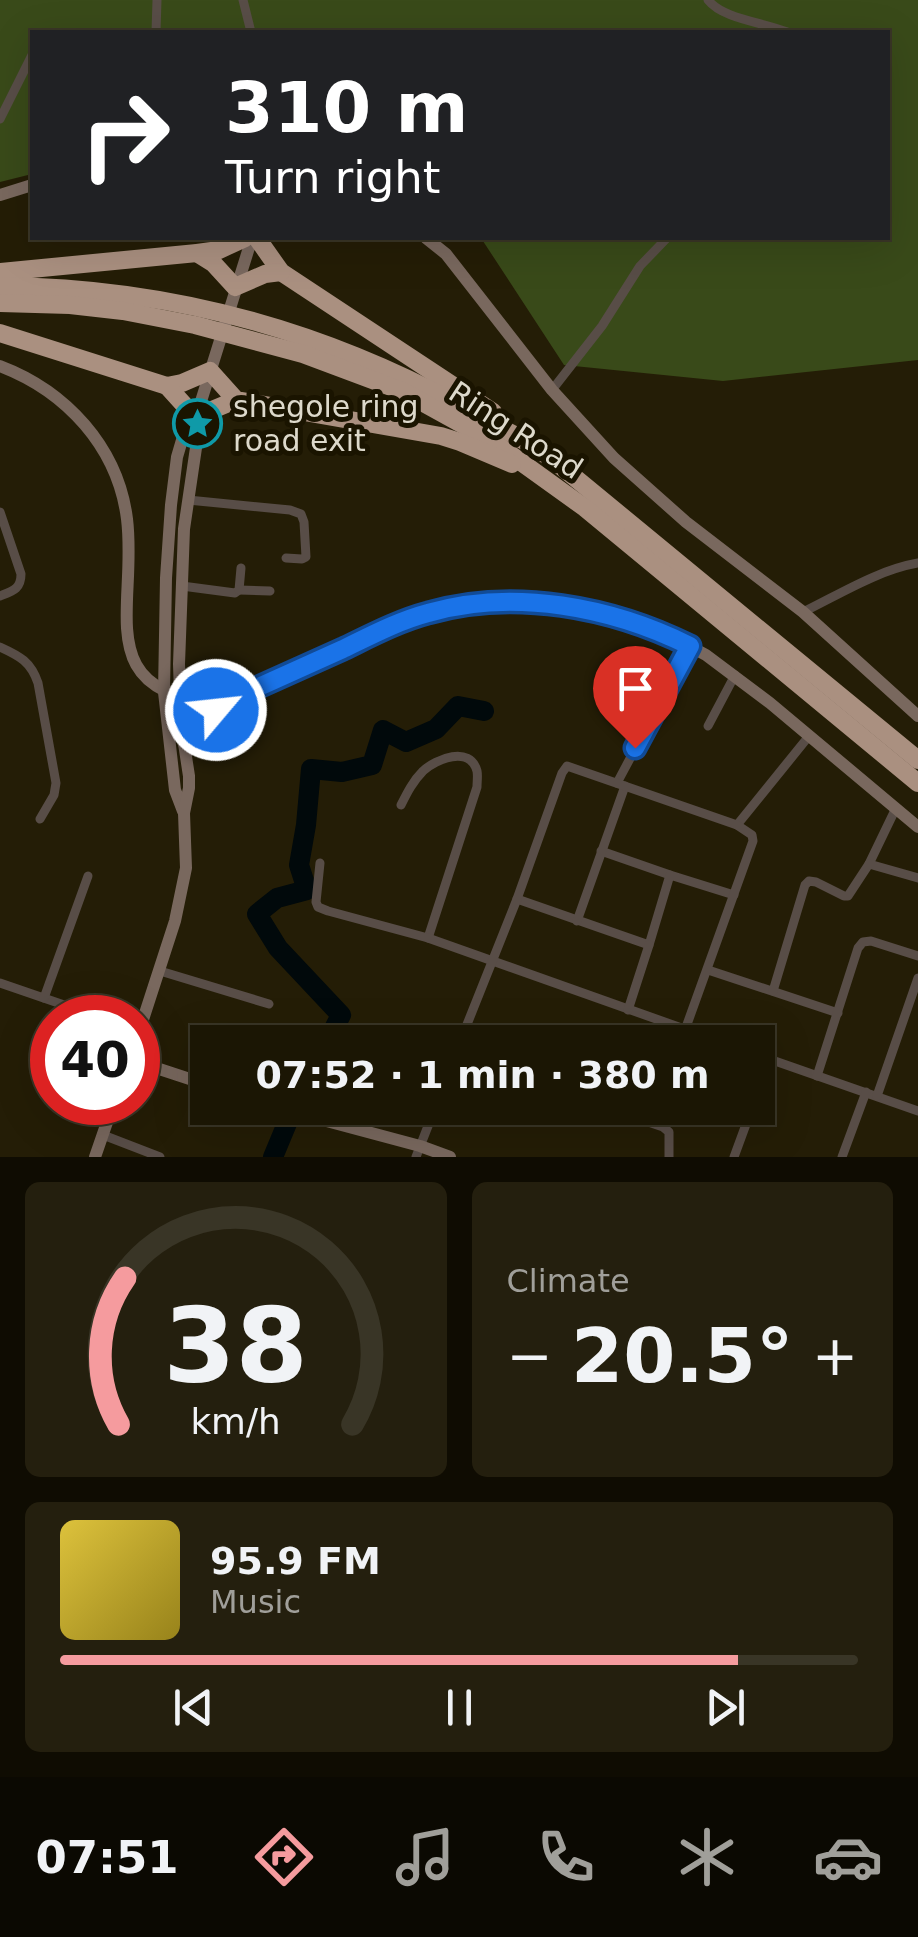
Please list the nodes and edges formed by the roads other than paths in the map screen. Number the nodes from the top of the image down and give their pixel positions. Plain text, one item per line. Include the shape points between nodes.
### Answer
1 (157, 0) edge
2 (243, 0) edge
3 (708, 0) edge
4 (156, 30) edge
5 (250, 30) edge
6 (781, 30) edge
7 (30, 59) edge
8 (0, 119) edge
9 (30, 185) edge
10 (0, 195) edge
11 (246, 240) edge
12 (250, 240) edge
13 (253, 240) edge
14 (428, 240) edge
15 (665, 240) edge
16 (197, 253) junction
17 (0, 272) edge
18 (281, 272) junction
19 (0, 286) edge
20 (234, 290) junction
21 (0, 303) edge
22 (0, 333) edge
23 (0, 366) edge
24 (210, 371) junction
25 (167, 386) junction
26 (552, 390) junction
27 (236, 400) junction
28 (194, 422) junction
29 (523, 438) junction
30 (549, 484) junction
31 (188, 500) junction
32 (0, 512) edge
33 (286, 558) dead end
34 (918, 563) edge
35 (242, 568) dead end
36 (182, 586) junction
37 (239, 590) junction
38 (270, 591) dead end
39 (0, 596) edge
40 (803, 612) junction
41 (690, 646) junction
42 (0, 647) edge
43 (735, 675) junction
44 (164, 692) junction
45 (179, 696) junction
46 (223, 703) junction
47 (918, 716) edge
48 (708, 726) dead end
49 (809, 736) junction
50 (184, 744) junction
51 (918, 760) edge
52 (918, 783) edge
53 (621, 784) junction
54 (402, 806) dead end
55 (896, 808) junction
56 (184, 813) junction
57 (40, 819) dead end
58 (737, 826) junction
59 (918, 827) edge
60 (601, 850) junction
61 (320, 864) dead end
62 (869, 864) junction
63 (88, 876) dead end
64 (670, 876) junction
65 (918, 878) edge
66 (734, 894) junction
67 (517, 899) junction
68 (577, 921) junction
69 (428, 938) junction
70 (648, 944) junction
71 (918, 956) edge
72 (492, 961) junction
73 (160, 970) junction
74 (708, 970) junction
75 (918, 978) edge
76 (0, 983) edge
77 (773, 991) junction
78 (35, 995) edge
79 (45, 995) edge
80 (151, 995) edge
81 (269, 1004) dead end
82 (628, 1010) junction
83 (838, 1013) junction
84 (467, 1025) edge
85 (671, 1025) edge
86 (687, 1025) edge
87 (775, 1062) edge
88 (160, 1069) edge
89 (817, 1076) junction
90 (190, 1078) edge
91 (866, 1092) junction
92 (877, 1096) junction
93 (918, 1111) edge
94 (106, 1125) edge
95 (338, 1125) edge
96 (428, 1125) edge
97 (657, 1125) edge
98 (746, 1125) edge
99 (102, 1136) junction
100 (418, 1152) edge
101 (95, 1157) edge
102 (160, 1157) edge
103 (450, 1157) edge
104 (670, 1157) edge
105 (734, 1157) edge
106 (842, 1157) edge

1 - 4 street
2 - 5 street
3 - 6 street via 716,11
7 - 8 street
9 - 10 main road
11 - 16 highway
12 - 20 main road
13 - 18 highway
14 - 26 main road
15 - 26 street
16 - 17 highway
16 - 20 highway
18 - 20 highway
18 - 29 highway
19 - 29 highway, Ring Road via 120,292 249,319 385,366
20 - 24 main road
21 - 30 highway, Ring Road via 123,311 304,354 402,392 510,452
22 - 25 highway
23 - 44 main road via 64,402 110,462 127,517 128,644
24 - 25 highway
24 - 27 highway
24 - 28 main road
25 - 28 highway
26 - 40 main road via 644,486
27 - 28 highway
27 - 30 highway via 441,436
28 - 31 main road
28 - 44 main road via 182,440 171,505
29 - 51 highway, Ring Road
30 - 52 highway, Ring Road
31 - 33 street via 302,514 306,557
31 - 36 main road
32 - 39 street via 21,574 17,590
34 - 40 street
35 - 37 street
36 - 37 street
36 - 45 main road
37 - 38 street
40 - 47 main road
41 - 43 main road
41 - 46 main road via 589,610 483,603 393,625
41 - 53 street
42 - 57 street via 24,660 38,684 56,783
43 - 48 street
43 - 49 main road
44 - 45 main road
44 - 56 main road via 175,790
45 - 46 main road
45 - 50 main road
46 - 50 main road
49 - 55 main road
49 - 58 street
50 - 56 main road
53 - 58 street
53 - 60 street
53 - 67 street via 564,768
54 - 69 street via 434,762 461,756 476,769 478,787
55 - 59 main road
55 - 62 street
56 - 73 main road via 186,868
58 - 66 street via 752,841
60 - 64 street
60 - 68 street
61 - 69 street via 318,907
62 - 65 street
62 - 77 street via 848,896 816,882 805,885
63 - 79 street
64 - 66 street
64 - 70 street
66 - 74 street
67 - 68 street
67 - 72 street
68 - 70 street
69 - 72 street
70 - 82 street
71 - 83 street via 863,942
72 - 82 street
72 - 84 street
73 - 80 main road
73 - 81 street
74 - 77 street
74 - 86 street
75 - 92 street
76 - 78 street
77 - 83 street
82 - 85 street
83 - 89 street
87 - 89 street
88 - 90 main road
89 - 91 street
91 - 92 street
91 - 106 street
92 - 93 street
94 - 99 main road
95 - 100 main road
96 - 100 street
97 - 104 street via 670,1132
98 - 105 street
99 - 101 main road
99 - 102 street
100 - 103 main road

